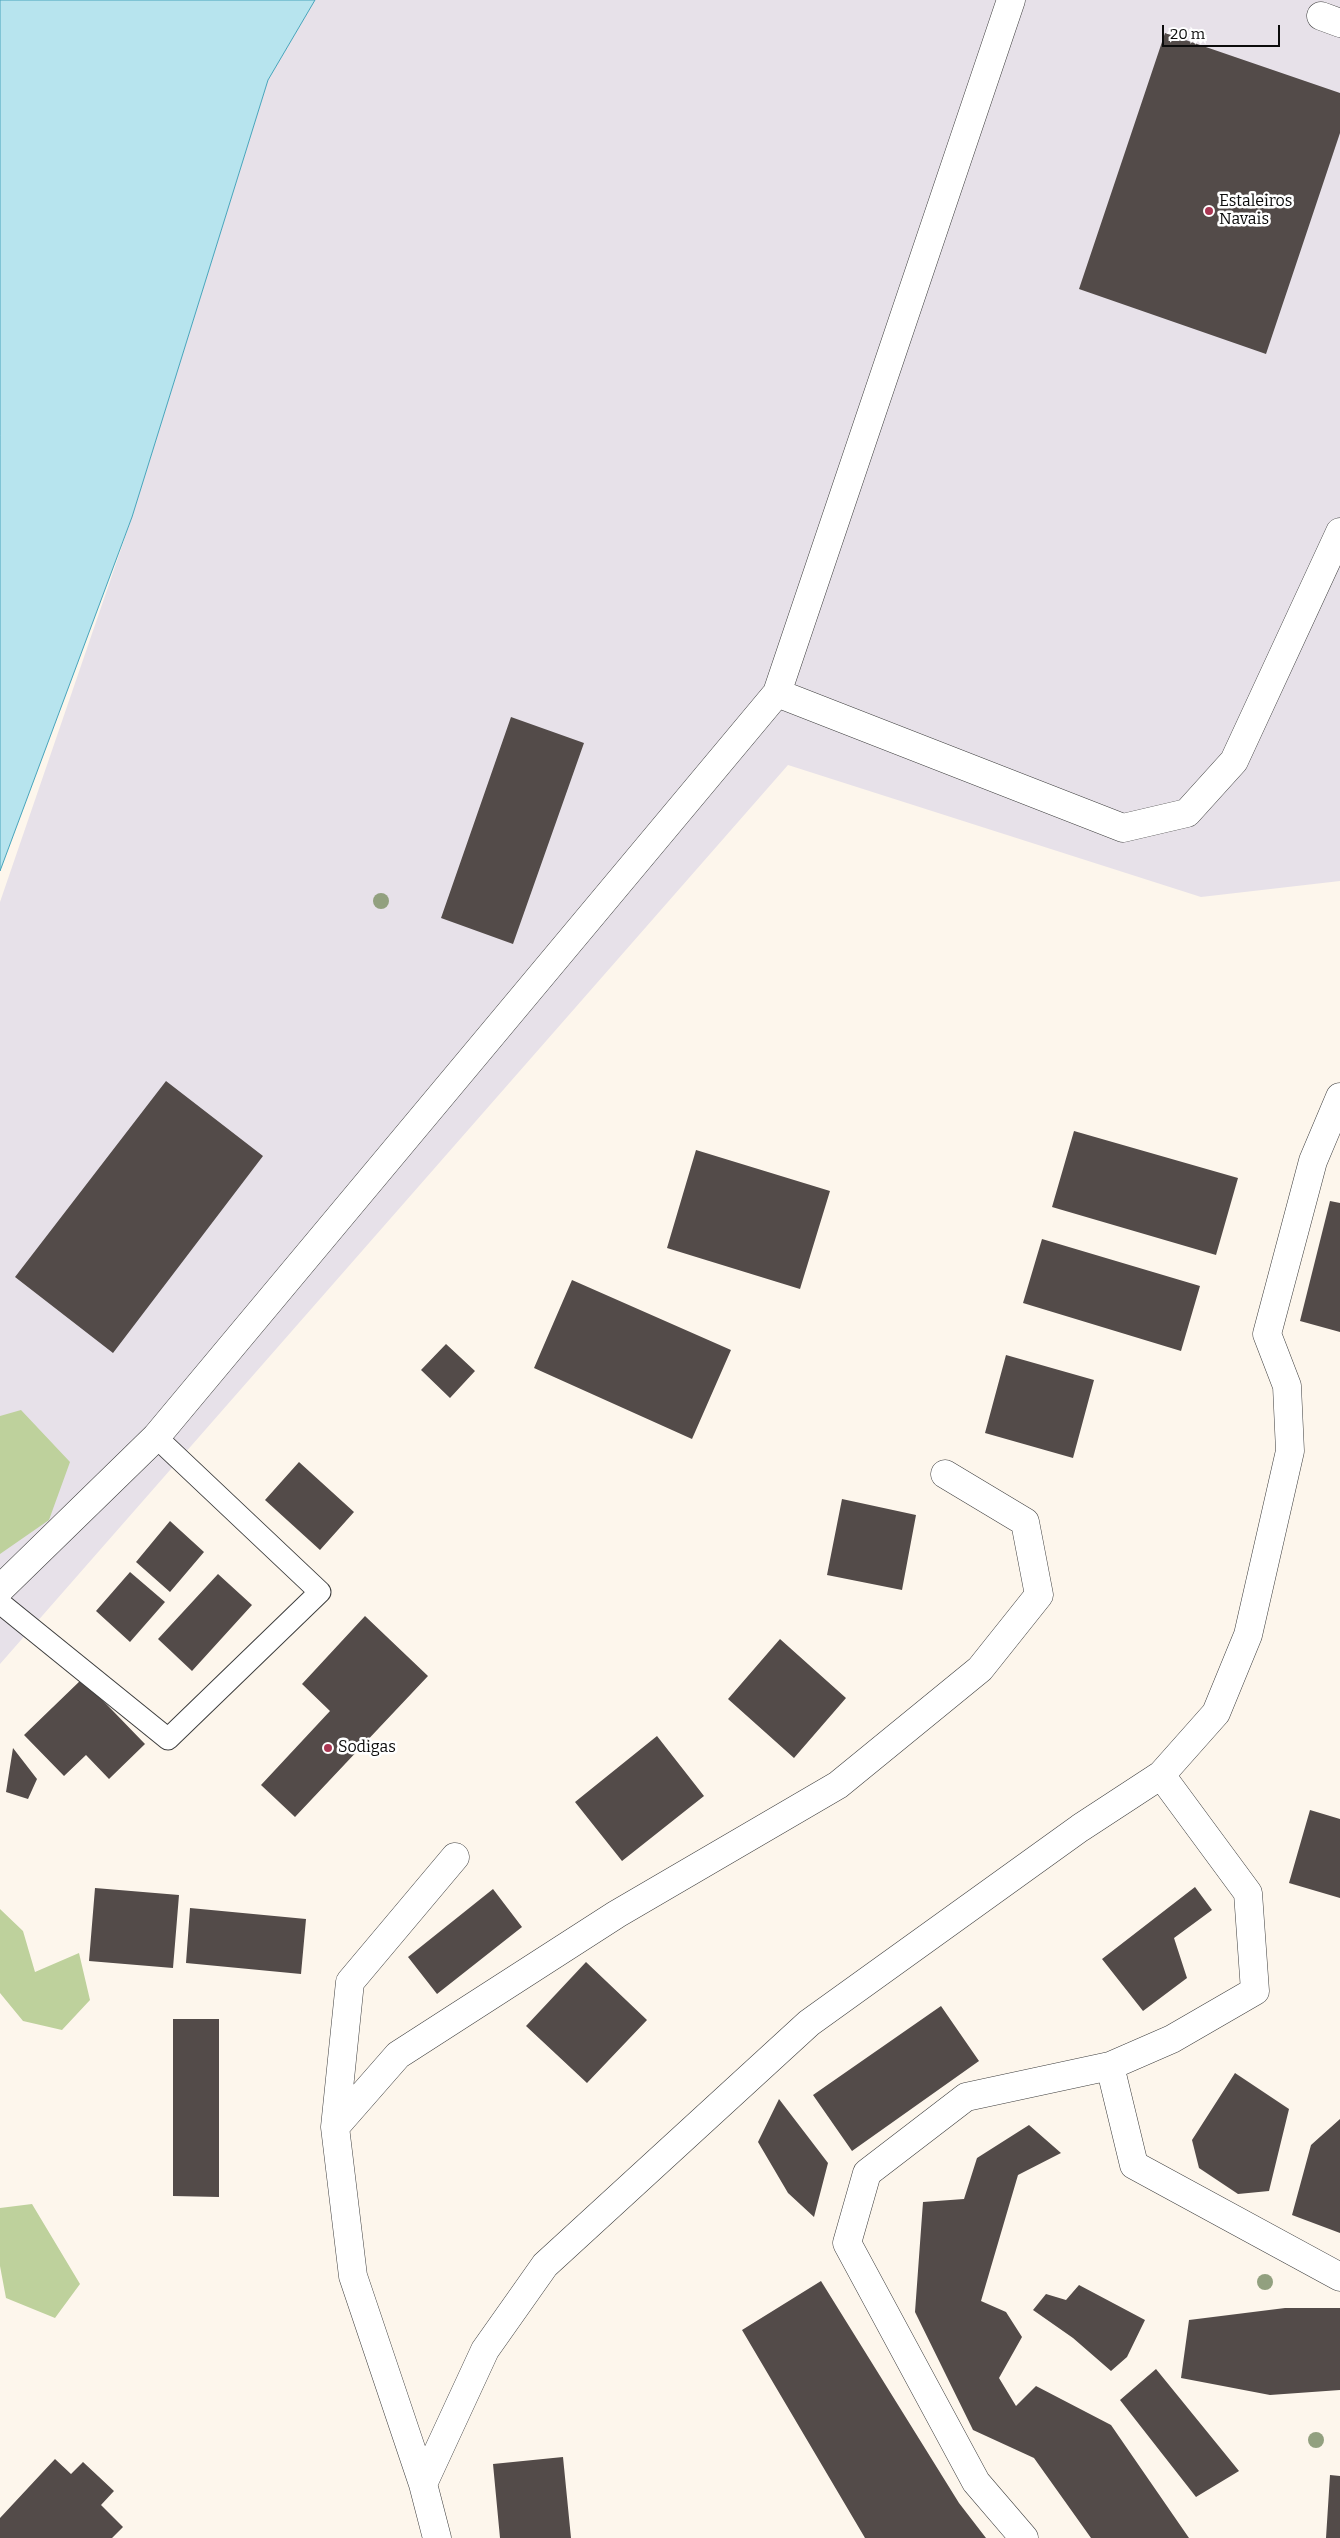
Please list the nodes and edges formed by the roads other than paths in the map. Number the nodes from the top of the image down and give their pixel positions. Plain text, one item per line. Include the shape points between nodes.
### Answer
1 (1011, 0) edge
2 (1340, 532) edge
3 (777, 693) junction
4 (1340, 1097) edge
5 (156, 1437) junction
6 (945, 1474) dead end
7 (0, 1589) edge
8 (0, 1603) edge
9 (1161, 1775) junction
10 (454, 1857) dead end
11 (1110, 2066) junction
12 (334, 2127) junction
13 (1340, 2277) edge
14 (423, 2484) junction
15 (437, 2538) edge
16 (1024, 2538) edge

1 - 3 street
2 - 3 street via 1234,761 1187,813 1123,828
3 - 5 street
4 - 9 street via 1313,1161 1267,1334 1286,1386 1290,1451 1248,1635 1216,1713
5 - 7 street
5 - 8 lane via 320,1592 168,1740
6 - 12 street via 1025,1522 1039,1595 980,1669 838,1785 617,1914 398,2055
9 - 11 street via 1248,1893 1255,1991 1172,2039
9 - 14 street via 1080,1828 809,2022 545,2265 485,2350
10 - 12 street via 350,1982
11 - 13 street via 1134,2165
11 - 16 street via 966,2097 867,2173 847,2243 976,2482
12 - 14 street via 353,2276
14 - 15 street

